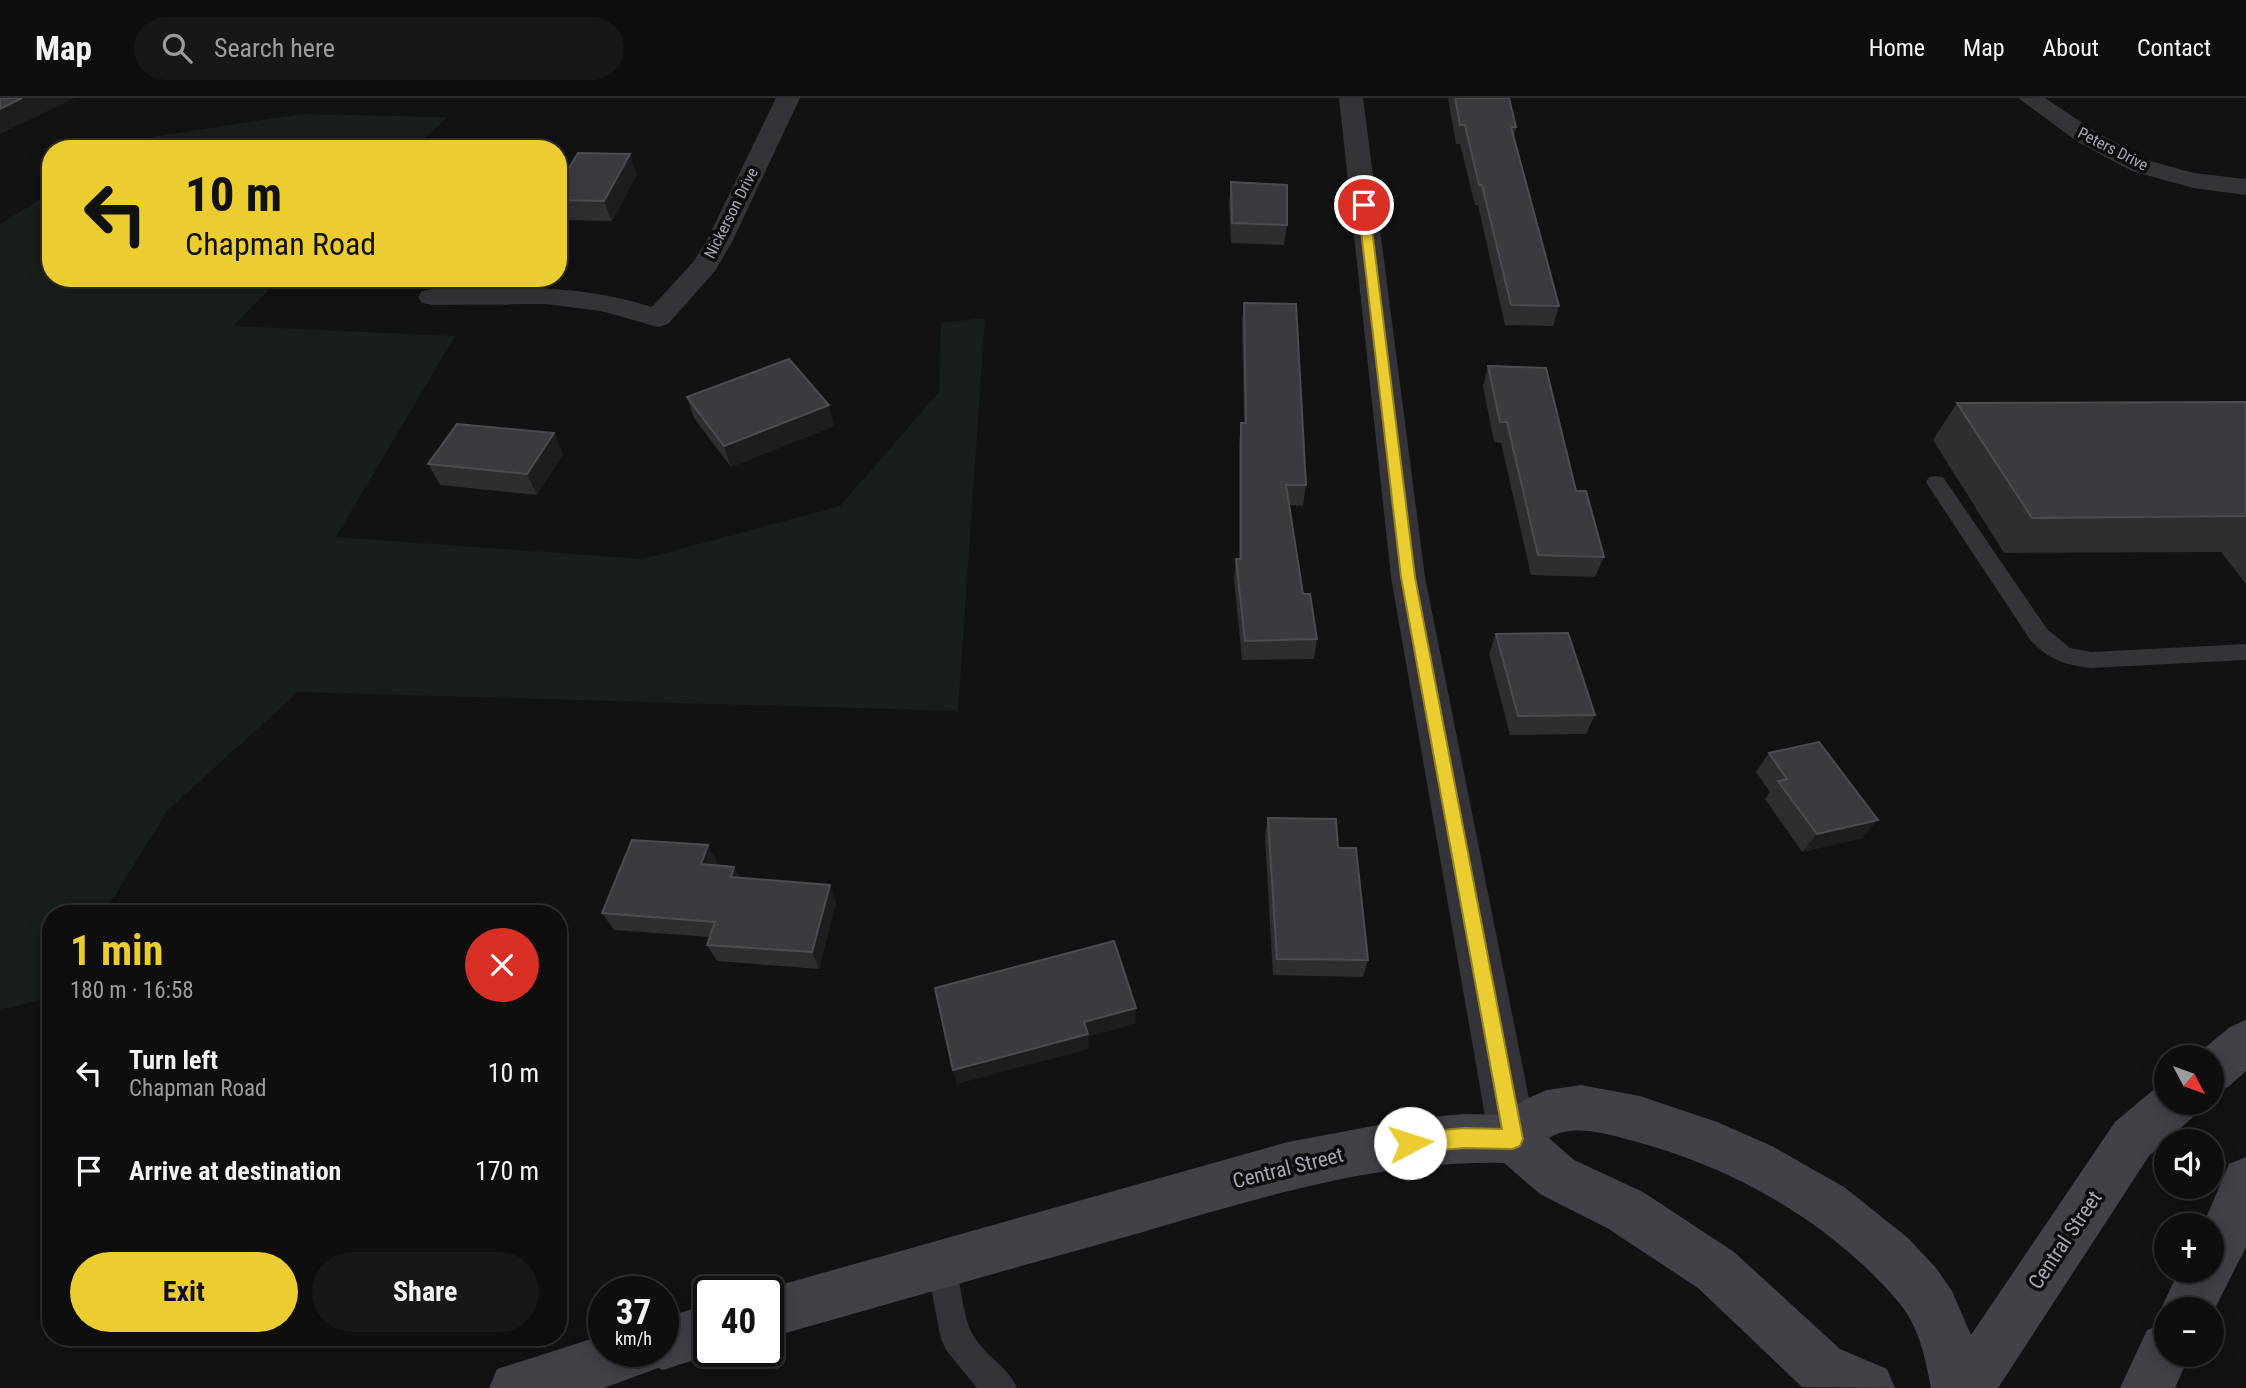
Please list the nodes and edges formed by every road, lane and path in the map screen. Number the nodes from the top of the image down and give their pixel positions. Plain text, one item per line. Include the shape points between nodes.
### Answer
1 (788, 98) edge
2 (1351, 98) edge
3 (2030, 98) edge
4 (2246, 187) edge
5 (432, 297) dead end
6 (1936, 482) dead end
7 (2246, 652) edge
8 (2246, 1042) edge
9 (2224, 1061) edge
10 (2160, 1115) edge
11 (1513, 1139) junction
12 (2246, 1181) edge
13 (2224, 1238) edge
14 (940, 1263) junction
15 (784, 1307) edge
16 (588, 1366) edge
17 (2157, 1367) edge
18 (516, 1388) edge
19 (1002, 1388) edge
20 (1868, 1388) edge
21 (1958, 1388) edge
22 (1967, 1388) edge
23 (2147, 1388) edge

1 - 5 street, Nickerson Drive via 719,242 658,318 587,298 544,294
2 - 11 street via 1408,577
3 - 4 street, Peters Drive via 2141,166 2193,180
6 - 7 lane via 2052,650 2072,659 2091,660
8 - 9 street
10 - 22 street, Central Street via 2132,1139
11 - 14 street, Central Street via 1410,1143 1301,1163
11 - 20 street via 1557,1177 1625,1210 1716,1270 1821,1368
11 - 21 street via 1531,1120 1562,1109 1597,1109 1675,1129 1775,1173 1867,1235 1919,1286 1940,1318
12 - 13 street
14 - 15 street, Central Street
14 - 19 lane via 957,1339 982,1372
16 - 18 street
17 - 23 street

